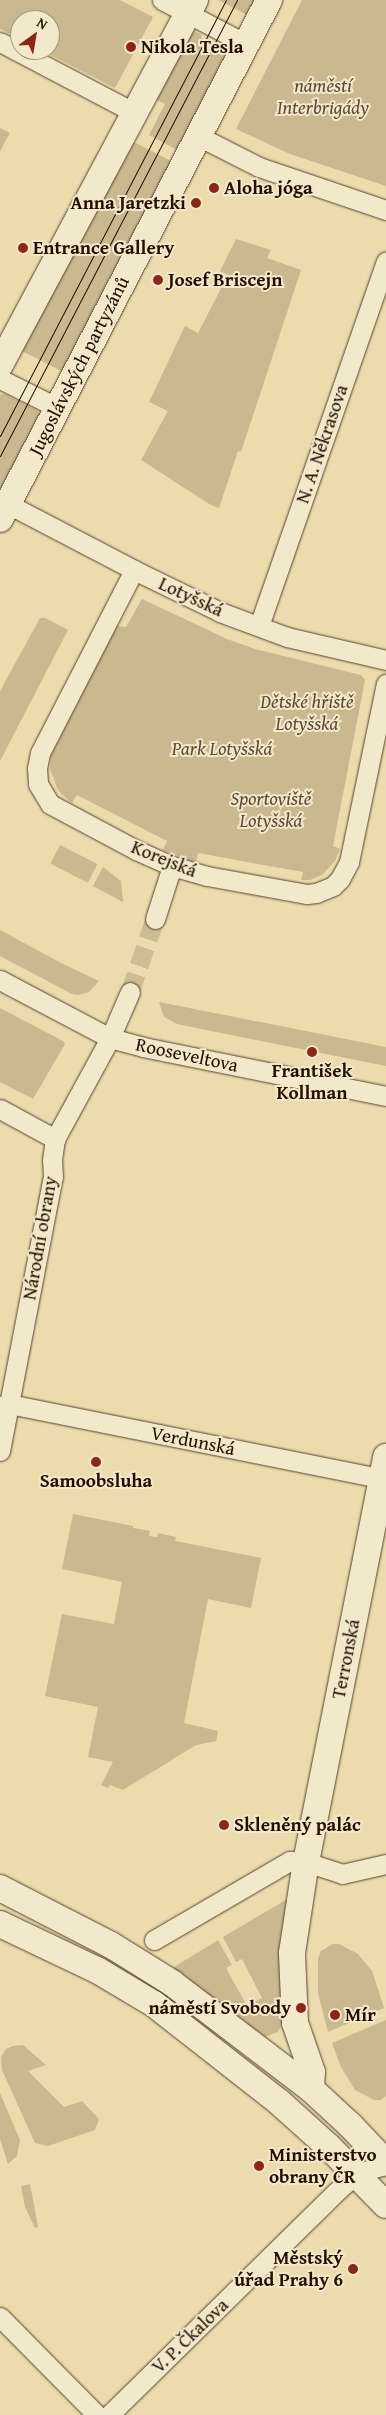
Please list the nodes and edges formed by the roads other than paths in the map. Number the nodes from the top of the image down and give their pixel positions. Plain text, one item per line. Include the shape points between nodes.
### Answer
1 (162, 0) edge
2 (268, 0) edge
3 (191, 7) edge
4 (0, 42) edge
5 (246, 44) junction
6 (135, 113) junction
7 (198, 136) junction
8 (386, 210) edge
9 (386, 261) edge
10 (0, 365) edge
11 (0, 379) edge
12 (58, 408) junction
13 (4, 511) edge
14 (134, 570) junction
15 (259, 626) junction
16 (386, 660) edge
17 (386, 684) edge
18 (172, 866) junction
19 (155, 919) tunnel mouth
20 (0, 980) edge
21 (130, 992) tunnel mouth
22 (110, 1038) junction
23 (386, 1096) edge
24 (0, 1110) edge
25 (55, 1139) junction
26 (5, 1405) edge
27 (0, 1451) edge
28 (385, 1471) edge
29 (306, 1862) junction
30 (386, 1864) edge
31 (0, 1888) edge
32 (0, 1924) edge
33 (154, 1940) dead end
34 (295, 2023) junction
35 (276, 2064) junction
36 (310, 2090) junction
37 (279, 2102) junction
38 (386, 2163) edge
39 (356, 2174) junction
40 (386, 2205) edge
41 (0, 2316) edge
42 (97, 2415) edge
43 (108, 2415) edge

1 - 3 street
2 - 5 main road, Jugoslávských partyzánů
3 - 5 street
3 - 6 main road
4 - 6 street
5 - 7 main road, Jugoslávských partyzánů
6 - 10 main road
7 - 8 street via 259,166
7 - 12 main road, Jugoslávských partyzánů
9 - 15 street, N. A. Někrasova
11 - 12 street
12 - 13 main road, Jugoslávských partyzánů
13 - 14 street, Lotyšská
14 - 15 street, Lotyšská via 220,612
14 - 18 street, Korejská via 40,753 38,784 50,804
15 - 16 street, Lotyšská via 287,637
17 - 18 street, Korejská via 349,862 333,886 307,894 207,876
18 - 19 street
20 - 22 street, Rooseveltova
21 - 22 street, Národní obrany
22 - 23 street, Rooseveltova
22 - 25 street, Národní obrany
24 - 25 street
25 - 26 street, Národní obrany via 53,1177
26 - 27 street, Národní obrany
26 - 28 street, Verdunská
28 - 29 main road, Terronská
29 - 30 street via 342,1874
29 - 33 street via 290,1861 281,1865
29 - 34 main road via 292,1953
31 - 35 main road via 138,1960
32 - 37 main road via 97,1970 154,2004
34 - 35 main road
34 - 36 main road via 312,2072
35 - 36 main road
35 - 37 main road
36 - 38 main road
37 - 39 main road
38 - 39 street, V. P. Čkalova
39 - 40 main road
39 - 43 street, V. P. Čkalova
41 - 42 street

